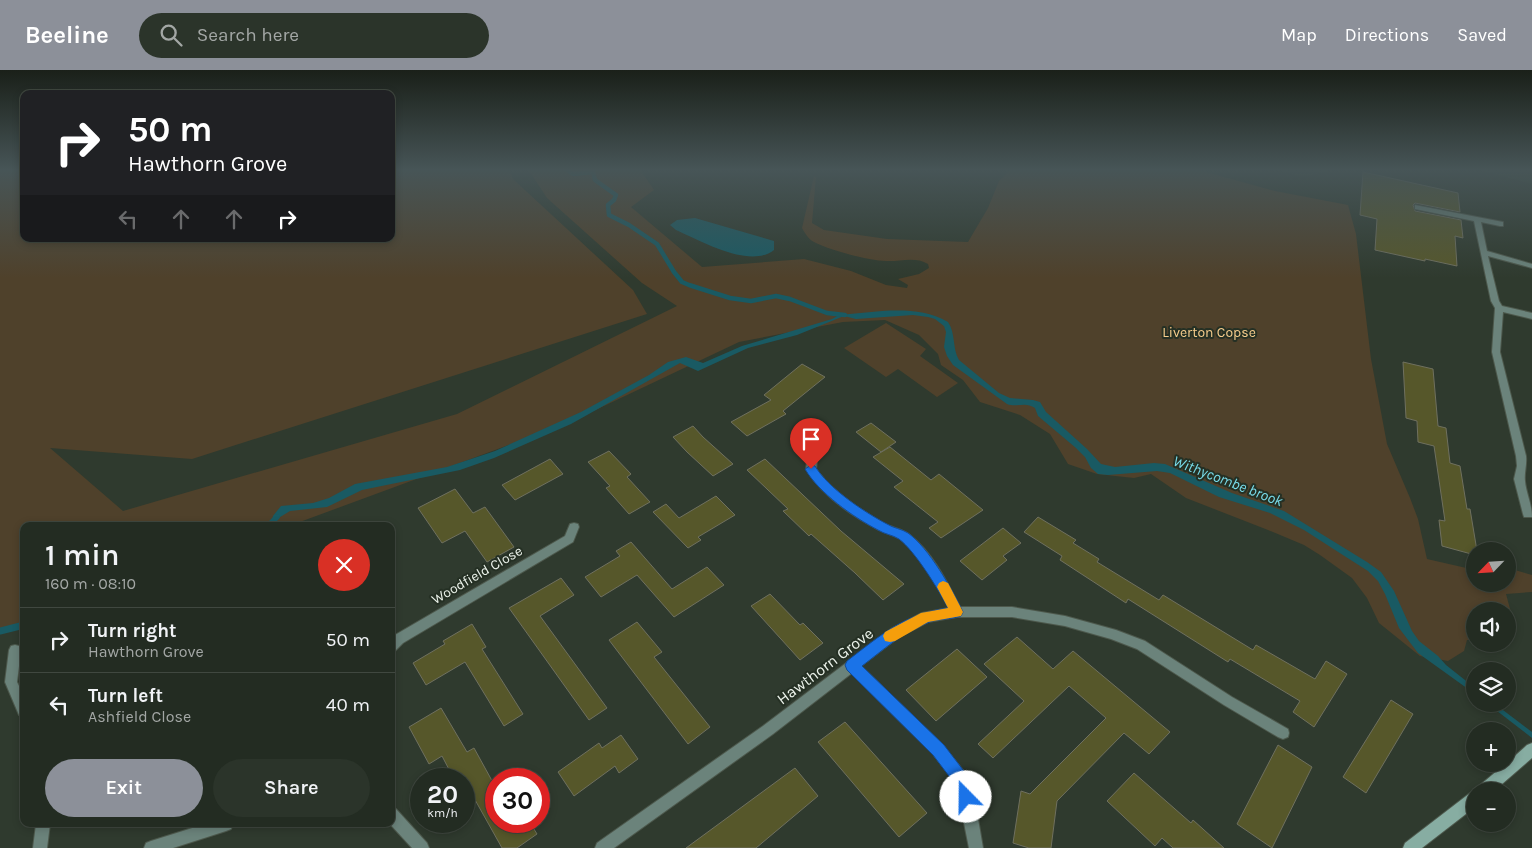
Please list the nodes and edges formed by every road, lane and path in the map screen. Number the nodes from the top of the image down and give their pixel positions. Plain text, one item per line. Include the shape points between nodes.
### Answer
1 (1418, 206) dead end
2 (1477, 219) junction
3 (1500, 224) dead end
4 (1483, 252) junction
5 (1532, 266) edge
6 (1499, 308) junction
7 (1532, 316) edge
8 (813, 454) dead end
9 (1528, 514) dead end
10 (574, 527) dead end
11 (957, 612) junction
12 (395, 643) edge
13 (15, 650) dead end
14 (852, 665) junction
15 (20, 702) edge
16 (1283, 733) dead end
17 (1532, 749) edge
18 (1494, 782) edge
19 (1466, 805) edge
20 (395, 818) edge
21 (42, 827) edge
22 (217, 827) edge
23 (40, 848) edge
24 (151, 848) edge
25 (422, 848) edge
26 (602, 848) edge
27 (976, 848) edge
28 (1410, 848) edge

1 - 2 street
2 - 3 street
2 - 4 street
4 - 5 street
4 - 6 street
6 - 7 street
6 - 9 street via 1496,352 1521,456 1519,479
8 - 11 street via 811,469 818,481 882,528 903,536 928,564
10 - 12 street, Woodfield Close via 569,539 457,603
11 - 14 street, Hawthorn Grove via 926,617 895,633
11 - 16 street, Hawthorn Grove via 1012,612 1065,621 1141,645
13 - 15 street via 11,682
14 - 26 street, Hawthorn Grove via 768,730
14 - 27 street via 938,750 962,780
17 - 18 street
19 - 28 street
20 - 25 street
21 - 23 street
22 - 24 street

